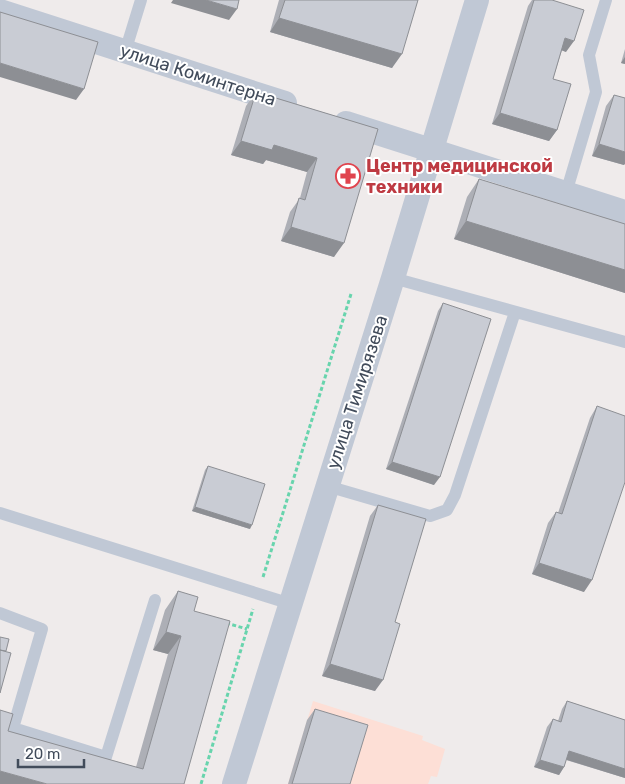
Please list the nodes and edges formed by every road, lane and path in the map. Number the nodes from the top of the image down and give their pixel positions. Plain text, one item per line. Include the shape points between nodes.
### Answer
1 (141, 0) edge
2 (477, 0) edge
3 (606, 0) edge
4 (0, 12) edge
5 (125, 52) junction
6 (302, 109) edge
7 (330, 118) edge
8 (432, 151) junction
9 (566, 193) junction
10 (625, 212) edge
11 (393, 278) junction
12 (351, 294) dead end
13 (515, 312) junction
14 (625, 342) edge
15 (327, 486) junction
16 (1, 516) edge
17 (258, 593) junction
18 (154, 600) dead end
19 (291, 604) junction
20 (0, 613) edge
21 (219, 621) edge
22 (247, 629) junction
23 (202, 784) edge
24 (234, 784) edge

1 - 5 lane
2 - 8 street, улица Тимирязева
3 - 9 lane via 588,55 596,92
4 - 5 street, улица Коминтерна
5 - 6 street, улица Коминтерна
7 - 8 street
8 - 9 street
8 - 11 street, улица Тимирязева
9 - 10 street
11 - 13 lane
11 - 15 street, улица Тимирязева
12 - 17 path
13 - 14 lane
13 - 15 lane via 455,494 446,510 430,516
15 - 19 street, улица Тимирязева
16 - 17 lane
17 - 19 lane
17 - 22 path
18 - 20 lane via 106,757 13,728 42,628
19 - 24 street, улица Тимирязева
21 - 22 path
22 - 23 path

